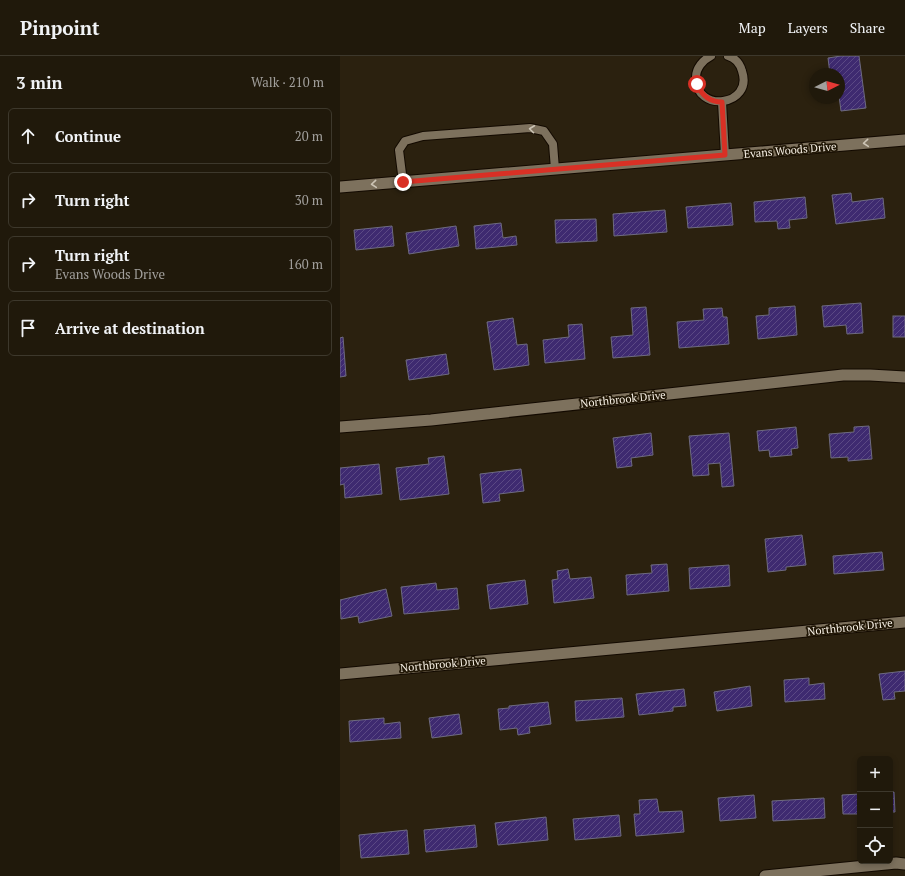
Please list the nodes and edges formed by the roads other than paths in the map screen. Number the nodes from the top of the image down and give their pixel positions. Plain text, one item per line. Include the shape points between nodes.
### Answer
1 (711, 56) edge
2 (728, 56) edge
3 (739, 58) edge
4 (722, 102) junction
5 (905, 140) edge
6 (725, 155) junction
7 (555, 169) junction
8 (403, 182) junction
9 (340, 187) edge
10 (905, 377) edge
11 (340, 427) edge
12 (905, 622) edge
13 (340, 674) edge
14 (905, 864) edge
15 (765, 876) edge

1 - 4 lane via 700,65 697,71 697,84 709,100
2 - 3 lane
3 - 4 lane via 743,72 742,86 735,97
4 - 6 lane
5 -> 6 street, Evans Woods Drive
6 - 7 street, Evans Woods Drive
7 - 8 street, Evans Woods Drive
7 -> 8 lane via 553,144 544,131 530,128 423,136 405,141 399,150
8 -> 9 street, Evans Woods Drive
10 - 11 street, Northbrook Drive via 843,375 431,420
12 - 13 street, Northbrook Drive
14 - 15 street

